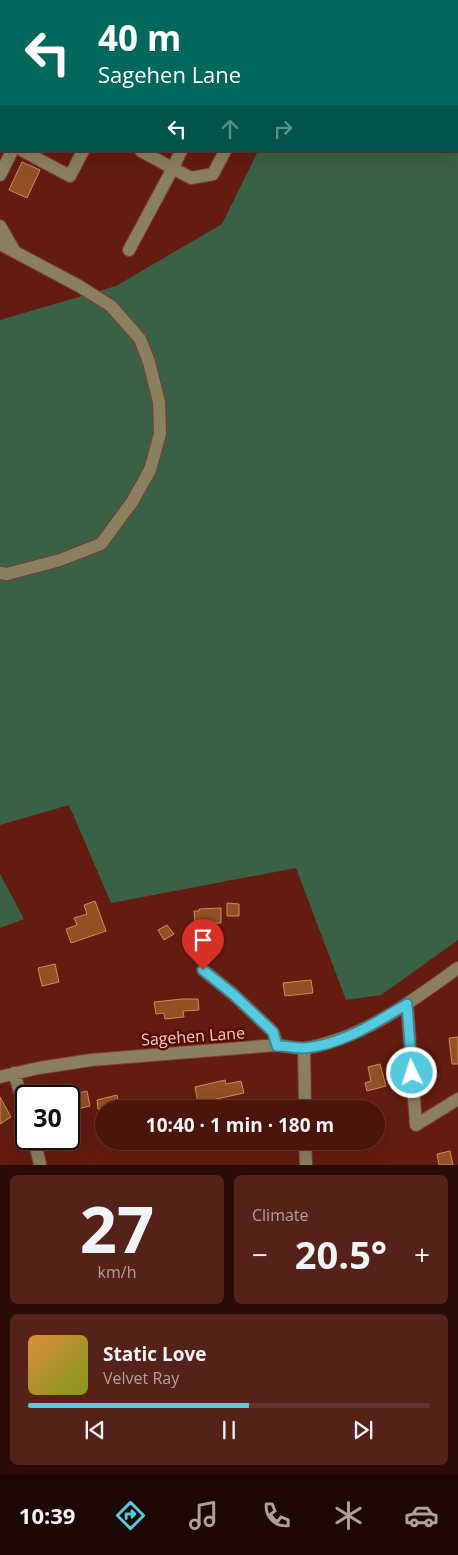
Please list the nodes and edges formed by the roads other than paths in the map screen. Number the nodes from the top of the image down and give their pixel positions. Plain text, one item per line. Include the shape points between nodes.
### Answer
1 (12, 152) edge
2 (25, 152) edge
3 (82, 152) edge
4 (143, 152) edge
5 (181, 152) edge
6 (224, 152) edge
7 (173, 168) junction
8 (0, 175) edge
9 (0, 226) edge
10 (0, 244) edge
11 (129, 250) dead end
12 (15, 252) junction
13 (0, 573) edge
14 (458, 968) edge
15 (203, 970) dead end
16 (407, 1004) junction
17 (277, 1046) junction
18 (304, 1048) junction
19 (14, 1073) junction
20 (0, 1077) edge
21 (18, 1085) edge
22 (458, 1099) edge
23 (305, 1100) edge
24 (37, 1150) edge
25 (305, 1150) edge
26 (40, 1164) edge
27 (306, 1165) edge

1 - 8 street
2 - 3 street via 70,176
4 - 7 street
5 - 7 street
6 - 7 street via 213,174 191,178
7 - 11 street
9 - 12 street
10 - 12 street
12 - 13 street via 112,306 140,339 159,402 160,434 150,470 102,544 60,560
14 - 16 street, Sagehen Lane
15 - 17 street via 273,1032
16 - 18 street, Sagehen Lane via 344,1038
16 - 22 street via 416,1125
17 - 18 street, Sagehen Lane
17 - 19 street, Sagehen Lane via 91,1060
18 - 23 street
19 - 20 street, Sagehen Lane
19 - 21 street
24 - 26 street
25 - 27 street

